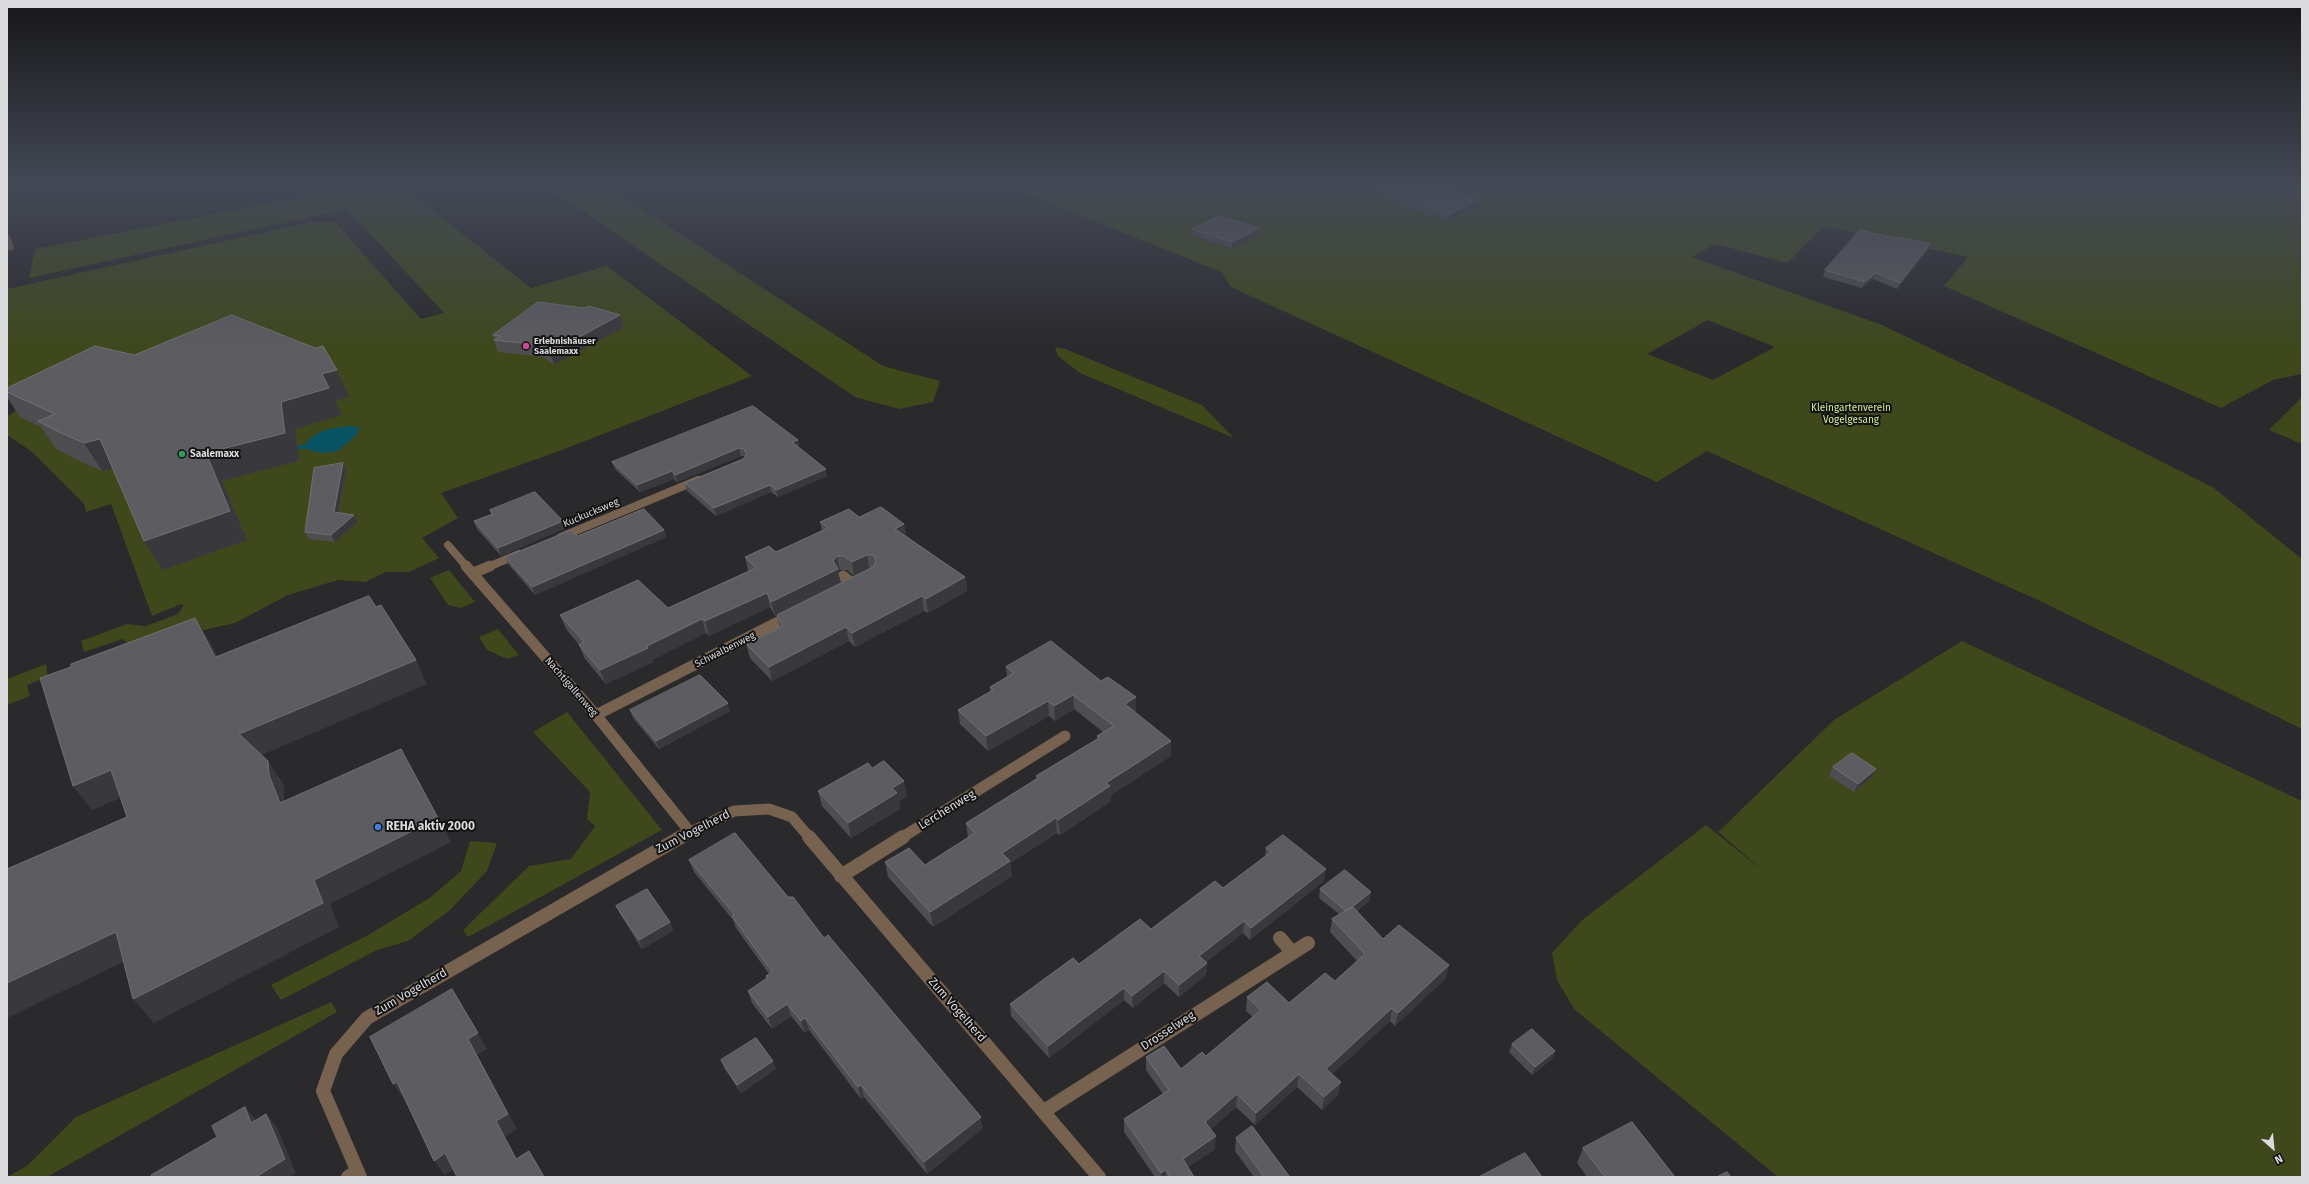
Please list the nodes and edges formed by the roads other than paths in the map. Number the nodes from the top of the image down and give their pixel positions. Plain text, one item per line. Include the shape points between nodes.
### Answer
1 (8, 241) edge
2 (10, 246) dead end
3 (710, 475) edge
4 (552, 541) edge
5 (448, 545) dead end
6 (530, 550) edge
7 (473, 573) junction
8 (843, 576) dead end
9 (866, 578) edge
10 (853, 584) junction
11 (839, 591) edge
12 (798, 612) edge
13 (596, 715) junction
14 (1065, 736) dead end
15 (690, 832) junction
16 (840, 876) junction
17 (1280, 938) dead end
18 (1308, 943) dead end
19 (1292, 952) junction
20 (1044, 1111) junction
21 (355, 1175) edge
22 (1099, 1177) edge

1 - 2 street
3 - 4 street, Kuckucksweg
5 - 7 street, Nachtigallenweg
6 - 7 street
7 - 13 street, Nachtigallenweg
8 - 10 street
9 - 10 street
10 - 11 street
12 - 13 street, Schwalbenweg
13 - 15 street, Nachtigallenweg
14 - 16 street, Lerchenweg via 1050,740
15 - 16 street, Zum Vogelherd via 734,811 769,809 792,817
15 - 21 street, Zum Vogelherd via 367,1018 336,1054 323,1091
16 - 20 street, Zum Vogelherd
17 - 19 street
18 - 19 street, Drosselweg
19 - 20 street, Drosselweg
20 - 22 street, Zum Vogelherd

